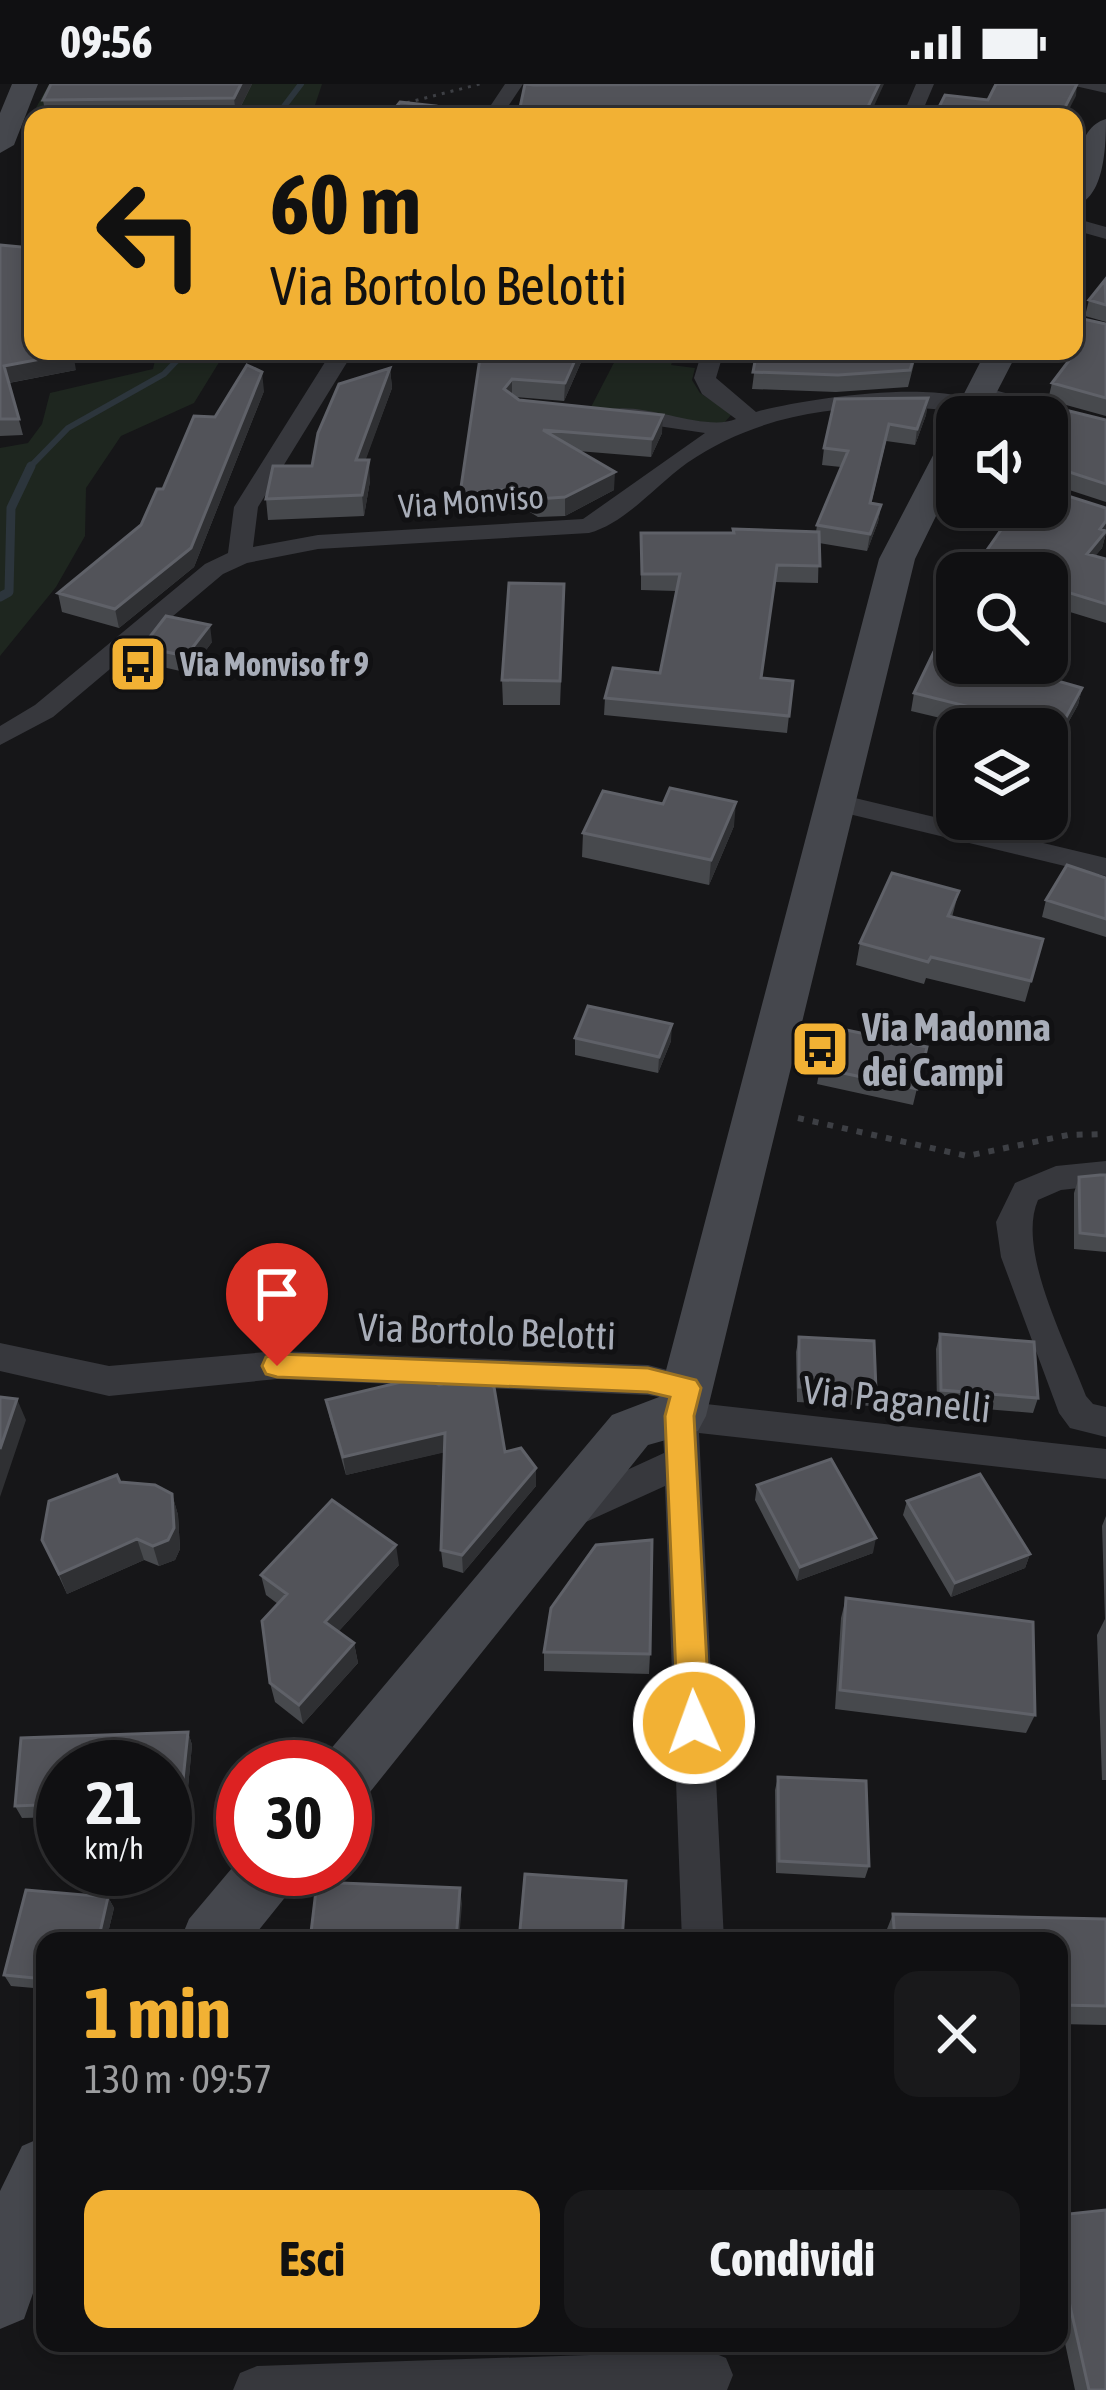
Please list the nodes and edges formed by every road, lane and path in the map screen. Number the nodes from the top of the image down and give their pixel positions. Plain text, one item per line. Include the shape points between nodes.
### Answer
1 (25, 84) edge
2 (480, 84) edge
3 (1075, 84) edge
4 (1106, 88) edge
5 (392, 108) edge
6 (1106, 128) edge
7 (0, 145) edge
8 (1099, 160) edge
9 (337, 360) edge
10 (710, 360) edge
11 (997, 360) edge
12 (979, 396) edge
13 (936, 402) edge
14 (585, 411) edge
15 (753, 421) junction
16 (1068, 421) edge
17 (1106, 428) edge
18 (724, 432) junction
19 (936, 488) edge
20 (240, 557) junction
21 (0, 736) edge
22 (834, 802) junction
23 (1106, 867) edge
24 (755, 1108) junction
25 (1106, 1134) edge
26 (1106, 1172) edge
27 (0, 1357) edge
28 (683, 1422) junction
29 (1106, 1422) edge
30 (1106, 1464) edge
31 (372, 1744) edge
32 (248, 1896) edge
33 (218, 1932) edge
34 (703, 1932) edge
35 (36, 2186) edge
36 (0, 2295) edge
37 (710, 2369) edge
38 (257, 2390) edge

1 - 7 street
2 - 5 path
3 - 4 street
6 - 8 street
9 - 20 street via 246,507
10 - 15 street via 710,389
11 - 12 street
13 - 15 street, Via Monviso via 868,397
14 - 18 street
15 - 18 street, Via Monviso
16 - 17 street, Via Monviso
18 - 20 street, Via Monviso via 589,526 318,542
19 - 22 street via 897,560
20 - 21 street, Via Monviso via 214,569 44,711
22 - 23 street
22 - 24 street
24 - 25 path via 967,1156
24 - 28 street
26 - 29 street via 1056,1178 1026,1192 1012,1222 1071,1403 1082,1417
27 - 28 street, Via Bortolo Belotti via 109,1381 277,1366 648,1380
28 - 30 street, Via Paganelli
28 - 31 street via 653,1420 630,1430
28 - 34 street
32 - 33 street
35 - 36 street
37 - 38 street

